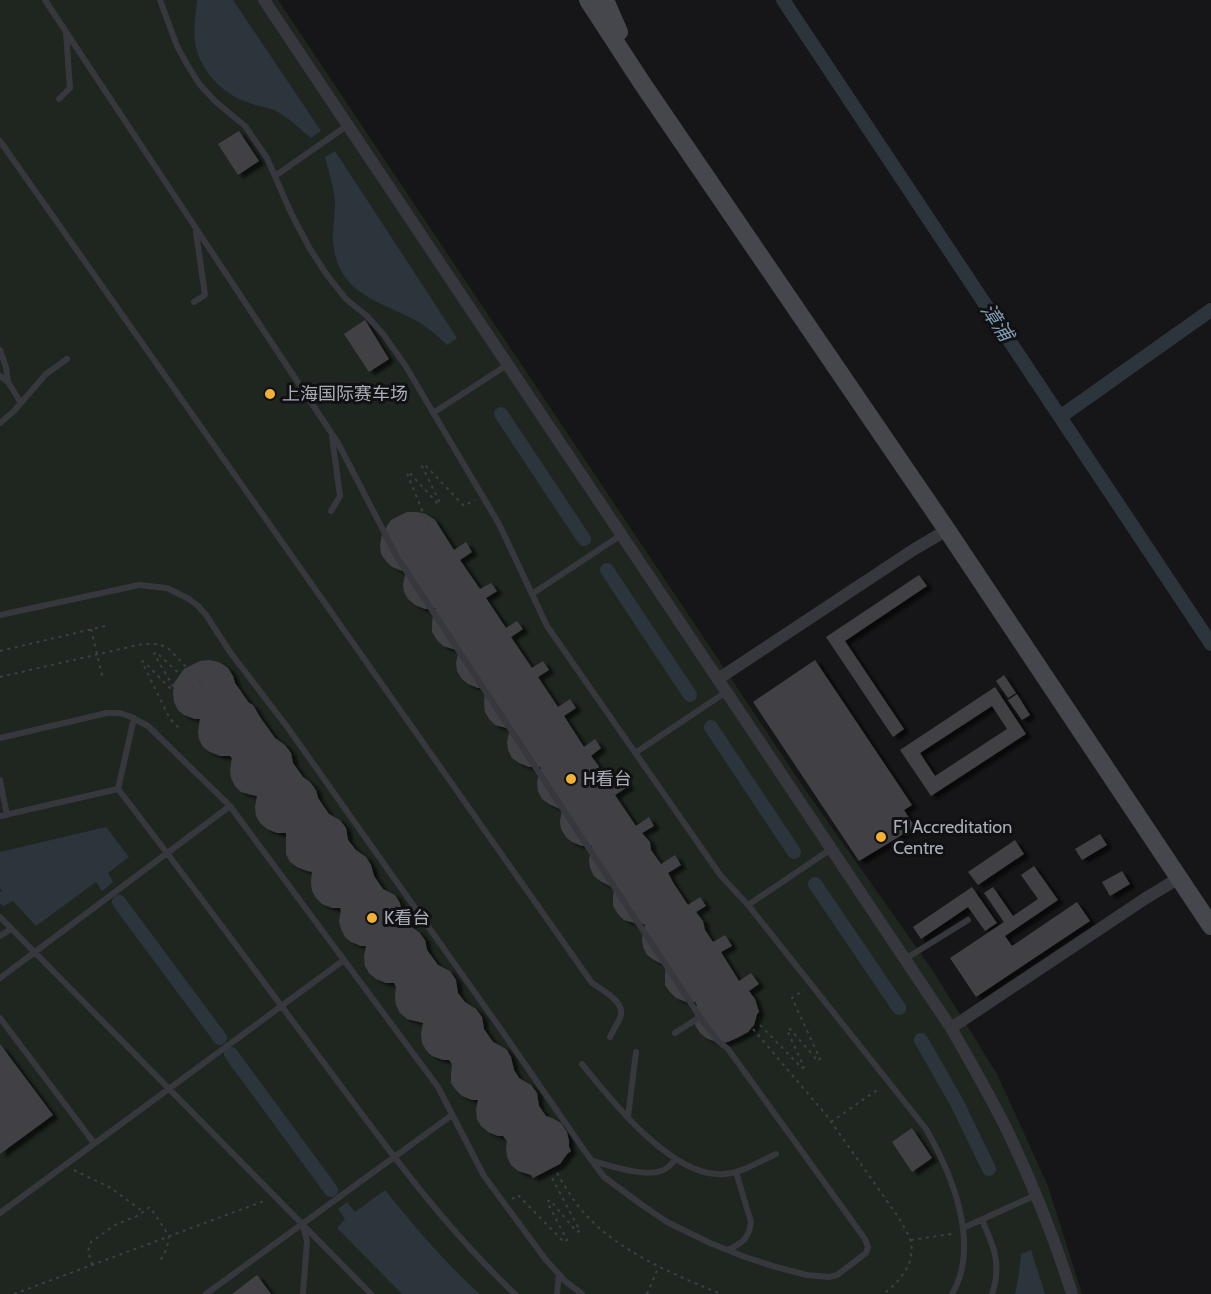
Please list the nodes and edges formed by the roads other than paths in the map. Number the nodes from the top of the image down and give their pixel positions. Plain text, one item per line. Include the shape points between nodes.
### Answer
1 (45, 0) edge
2 (160, 0) edge
3 (264, 0) edge
4 (588, 0) edge
5 (605, 0) edge
6 (66, 32) junction
7 (642, 83) junction
8 (59, 99) dead end
9 (348, 125) junction
10 (0, 141) edge
11 (275, 176) junction
12 (196, 229) junction
13 (194, 302) dead end
14 (0, 350) edge
15 (67, 359) dead end
16 (507, 365) junction
17 (0, 376) edge
18 (8, 382) junction
19 (21, 403) junction
20 (433, 412) junction
21 (0, 423) edge
22 (332, 434) junction
23 (332, 511) dead end
24 (947, 530) junction
25 (621, 535) junction
26 (532, 594) junction
27 (0, 615) edge
28 (718, 679) junction
29 (726, 691) junction
30 (135, 718) junction
31 (0, 738) edge
32 (635, 753) junction
33 (0, 780) edge
34 (118, 789) junction
35 (230, 806) junction
36 (4, 816) edge
37 (831, 849) junction
38 (167, 853) junction
39 (1179, 879) junction
40 (748, 905) junction
41 (0, 917) edge
42 (968, 920) dead end
43 (1211, 926) edge
44 (12, 929) junction
45 (0, 936) edge
46 (34, 952) junction
47 (905, 959) junction
48 (344, 960) junction
49 (0, 978) edge
50 (281, 1006) junction
51 (700, 1017) junction
52 (0, 1018) edge
53 (951, 1028) junction
54 (675, 1033) dead end
55 (610, 1037) dead end
56 (636, 1052) dead end
57 (582, 1064) dead end
58 (169, 1088) junction
59 (452, 1115) junction
60 (628, 1117) junction
61 (94, 1143) junction
62 (776, 1154) dead end
63 (394, 1157) junction
64 (676, 1159) junction
65 (591, 1161) junction
66 (736, 1172) junction
67 (1036, 1195) junction
68 (1, 1211) edge
69 (982, 1220) junction
70 (302, 1224) junction
71 (963, 1228) junction
72 (306, 1246) junction
73 (325, 1247) junction
74 (728, 1250) junction
75 (559, 1274) junction
76 (206, 1294) edge
77 (303, 1294) edge
78 (370, 1294) edge
79 (515, 1294) edge
80 (557, 1294) edge
81 (582, 1294) edge
82 (952, 1294) edge
83 (992, 1294) edge
84 (1072, 1294) edge

1 - 6 lane
2 - 11 lane via 177,46 200,85 245,126
3 - 9 street
4 - 7 street
5 - 7 street
6 - 8 lane via 70,88
6 - 12 lane
7 - 24 street
9 - 11 lane
9 - 16 street
10 - 55 lane via 592,983 619,1004 621,1015
11 - 20 lane via 291,213 327,275 383,334
12 - 13 lane via 205,295
12 - 22 lane
14 - 18 lane
15 - 19 lane via 46,374
16 - 20 lane
16 - 25 street
17 - 18 lane
18 - 19 lane
19 - 21 lane
20 - 26 lane via 499,524
22 - 23 lane via 340,496
22 - 51 lane via 397,557
24 - 28 street
24 - 39 street
25 - 26 lane
25 - 28 street
26 - 32 lane via 547,626
27 - 65 lane via 139,585 167,588 198,606
28 - 29 street
29 - 32 lane
29 - 37 street
30 - 31 lane via 106,713
30 - 34 lane
30 - 35 lane
32 - 40 lane via 721,876
33 - 36 lane
34 - 36 lane
34 - 38 lane
35 - 38 lane
35 - 48 lane
37 - 40 lane
37 - 47 street
38 - 46 lane
38 - 50 lane
39 - 43 street
39 - 53 street
40 - 71 lane via 926,1129 950,1175
41 - 44 lane
42 - 47 lane
44 - 45 lane
44 - 46 lane
46 - 49 lane
46 - 58 lane
47 - 53 street
48 - 50 lane
48 - 59 lane via 438,1087
50 - 58 lane
50 - 63 lane
51 - 54 lane
51 - 74 lane via 728,1049 868,1247 864,1255 829,1277 776,1267
52 - 61 lane
53 - 67 street via 995,1107
56 - 60 lane
57 - 60 lane
58 - 61 lane
58 - 70 lane
59 - 63 lane
59 - 75 lane via 484,1176
60 - 64 lane via 654,1144
61 - 68 lane
62 - 66 lane
63 - 70 lane
63 - 79 lane via 435,1209
64 - 65 lane via 657,1172 624,1170
64 - 66 lane via 718,1175
65 - 74 lane via 604,1177 667,1222
66 - 74 lane via 751,1227 744,1242
67 - 69 lane
67 - 84 street
69 - 71 lane
69 - 83 lane via 998,1263
70 - 72 lane
70 - 73 lane
70 - 76 lane
71 - 82 lane via 962,1269
72 - 73 lane via 315,1243
72 - 77 lane
73 - 78 lane
75 - 80 lane
75 - 81 lane

